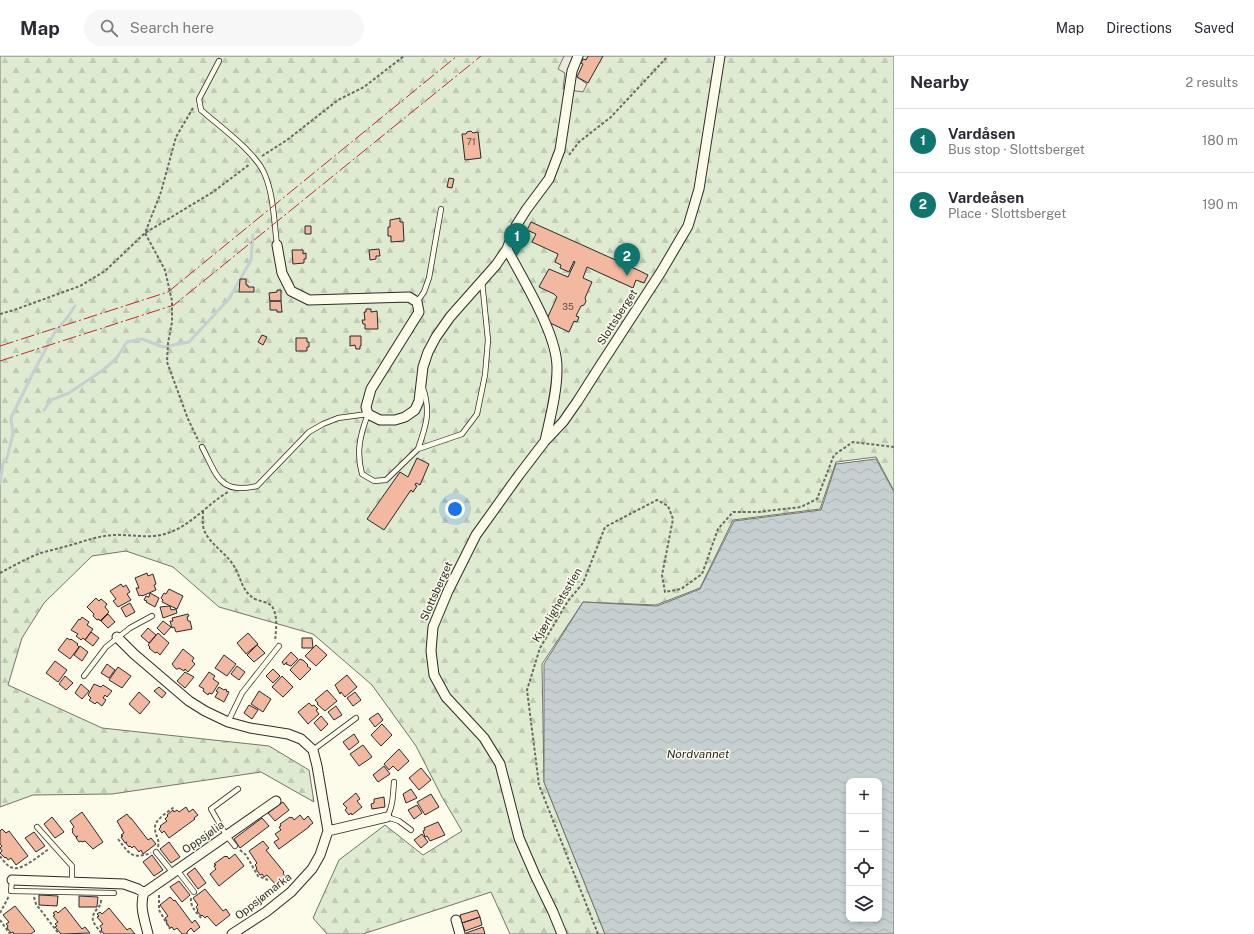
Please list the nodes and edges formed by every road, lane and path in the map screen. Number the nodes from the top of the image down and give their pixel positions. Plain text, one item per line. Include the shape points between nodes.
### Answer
1 (404, 56) edge
2 (578, 56) edge
3 (668, 56) edge
4 (720, 56) edge
5 (219, 61) dead end
6 (199, 99) junction
7 (256, 160) junction
8 (564, 161) dead end
9 (442, 209) dead end
10 (145, 233) junction
11 (277, 245) joint
12 (507, 249) junction
13 (482, 280) junction
14 (416, 302) junction
15 (0, 314) edge
16 (421, 384) junction
17 (368, 414) junction
18 (545, 442) junction
19 (202, 447) joint
20 (894, 447) edge
21 (418, 448) junction
22 (234, 488) junction
23 (204, 511) junction
24 (0, 573) edge
25 (152, 616) dead end
26 (117, 637) junction
27 (279, 646) dead end
28 (274, 651) junction
29 (84, 676) dead end
30 (356, 718) dead end
31 (228, 722) junction
32 (313, 750) junction
33 (394, 782) dead end
34 (238, 789) dead end
35 (276, 801) dead end
36 (174, 808) dead end
37 (387, 817) junction
38 (37, 827) dead end
39 (411, 830) dead end
40 (328, 831) junction
41 (226, 835) junction
42 (118, 839) dead end
43 (53, 846) junction
44 (235, 846) joint
45 (156, 852) junction
46 (0, 856) edge
47 (175, 872) junction
48 (12, 880) joint
49 (268, 880) dead end
50 (74, 882) junction
51 (157, 884) junction
52 (11, 891) junction
53 (34, 891) junction
54 (76, 892) junction
55 (194, 892) joint
56 (102, 893) junction
57 (114, 893) dead end
58 (144, 893) junction
59 (0, 913) edge
60 (202, 919) dead end
61 (0, 920) edge
62 (456, 920) dead end
63 (170, 929) dead end
64 (10, 934) edge
65 (59, 934) edge
66 (102, 934) edge
67 (148, 934) edge
68 (232, 934) edge
69 (460, 934) edge
70 (562, 934) edge
71 (598, 934) edge

1 - 7 path via 364,87 338,100 287,140
2 - 12 street via 572,71 558,157 549,179 516,226
3 - 8 path via 611,117 579,142
4 - 18 street, Slottsberget via 699,189 688,226 662,272 577,402
5 - 6 lane
6 - 7 lane via 201,110
6 - 10 path via 176,137 162,192
7 - 10 path via 213,192
7 - 11 lane via 265,175 272,202
9 - 14 lane via 429,278 424,292
10 - 15 path via 105,271 80,286
10 - 19 path via 165,270 172,301 167,362 188,419
11 - 14 street via 282,272 291,291 309,300 409,297
12 - 13 street
12 - 18 street, Slottsberget via 555,346 557,369
13 - 16 street via 450,317 436,338 423,367
13 - 21 lane via 488,340 485,375 476,414 462,434
14 - 17 street via 419,312 414,322 371,389 366,407
16 - 17 street via 415,410 405,417 380,420
16 - 21 lane via 427,401 427,415
17 - 21 lane via 362,432 359,460 362,474 374,481 386,480
17 - 22 lane via 338,418 322,424 309,432 256,486
18 - 70 street, Slottsberget via 476,535 433,627 431,651 434,675 446,697 484,738 500,764 520,838
19 - 22 lane via 219,479
20 - 71 path, Kjærlighetsstien via 853,442 834,455 817,499 801,507 734,512 718,529 702,574 681,589 665,592 662,575 673,520 668,506 657,500 605,527 582,583 540,648 527,690 539,785
22 - 23 path
23 - 24 path via 174,531 163,535 96,537 28,558
23 - 28 path via 205,530 235,567 247,593 274,608 277,625
25 - 26 lane
26 - 29 lane
26 - 31 street via 189,701 205,712
27 - 28 lane
28 - 31 lane via 242,693
30 - 32 lane
31 - 32 street via 288,734 301,739
32 - 40 street, Oppsjømarka
33 - 37 lane via 392,803
34 - 41 lane via 211,809
35 - 41 street, Oppsjølia
36 - 45 path via 157,821 155,828 159,843
37 - 39 lane
37 - 40 street
38 - 43 lane
40 - 68 street, Oppsjømarka via 320,855 301,883 266,912
41 - 44 lane
41 - 47 street, Oppsjølia
42 - 45 path via 130,853 138,857
43 - 46 path via 21,868 14,869
43 - 50 lane via 72,866
44 - 49 path via 246,855 258,876
45 - 47 lane
47 - 51 street, Oppsjølia
47 - 55 lane
48 - 50 street
48 - 52 lane
50 - 54 lane
50 - 58 street via 124,884 138,888
51 - 58 street, Oppsjølia
51 - 63 path via 160,910
52 - 53 lane
52 - 59 path
53 - 54 lane
53 - 65 path via 36,904
54 - 56 lane
55 - 60 path via 190,903
56 - 57 lane
56 - 66 path via 101,904 93,914 92,920
58 - 67 street via 142,906
61 - 64 path
62 - 69 street

